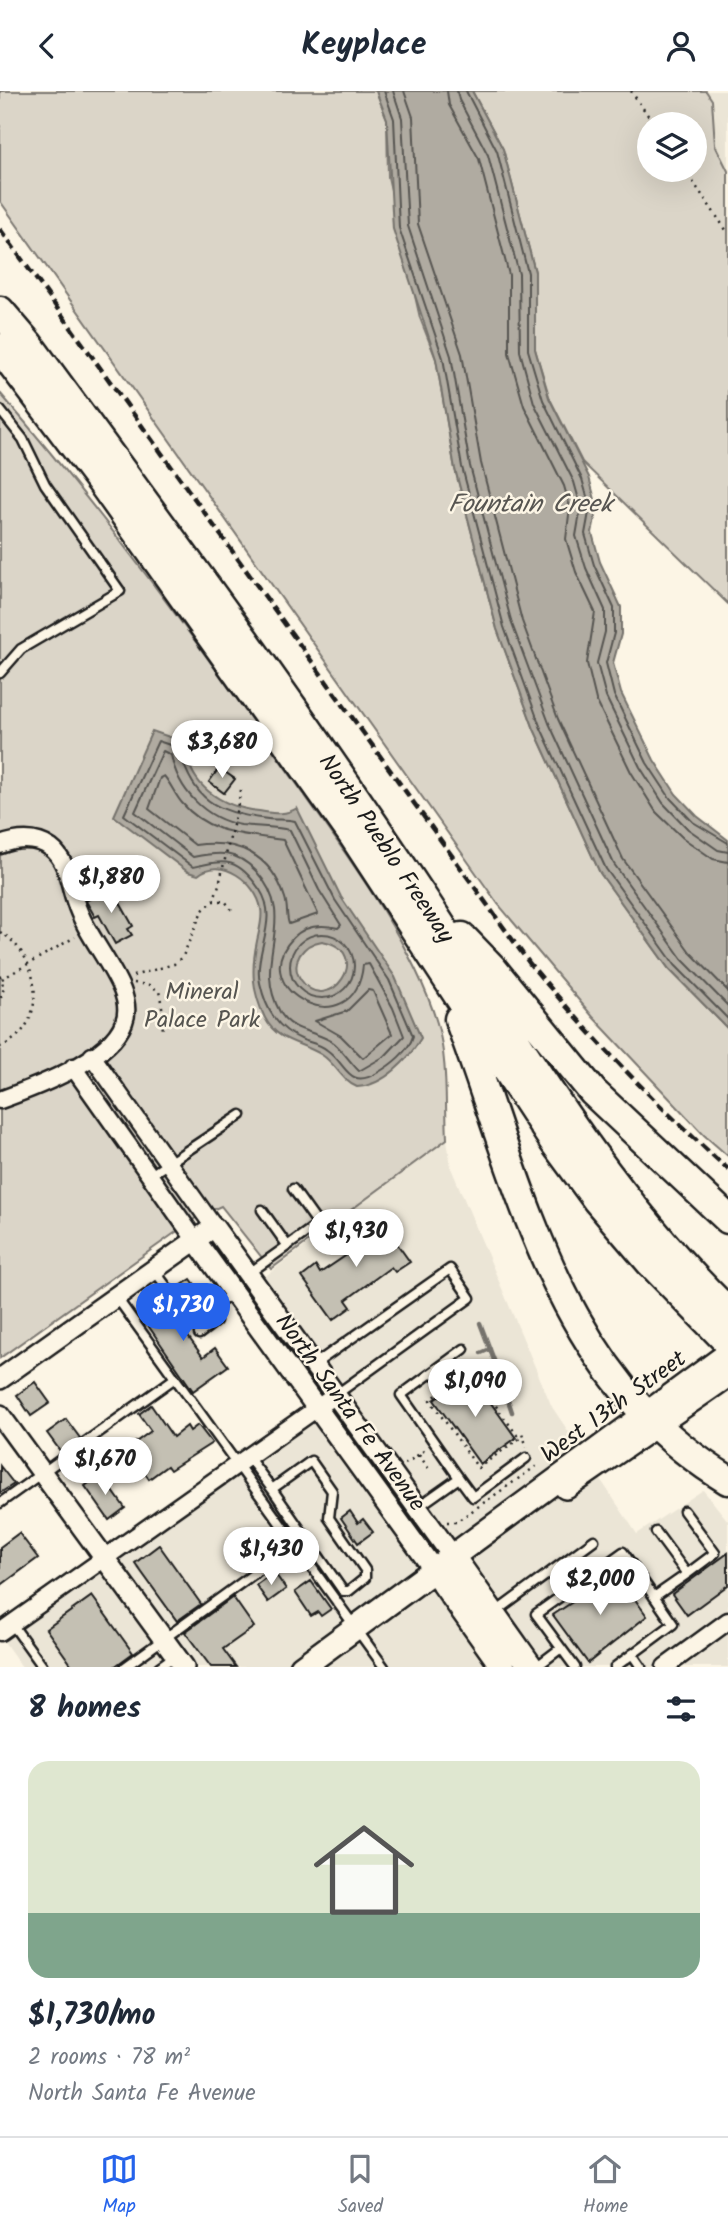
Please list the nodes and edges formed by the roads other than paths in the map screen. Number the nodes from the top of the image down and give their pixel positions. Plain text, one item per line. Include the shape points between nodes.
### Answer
1 (0, 301) edge
2 (0, 311) edge
3 (29, 345) junction
4 (0, 348) edge
5 (0, 410) edge
6 (0, 673) edge
7 (0, 835) edge
8 (24, 839) junction
9 (0, 845) edge
10 (422, 896) junction
11 (442, 972) junction
12 (92, 1056) junction
13 (74, 1067) junction
14 (0, 1100) edge
15 (241, 1115) dead end
16 (168, 1163) junction
17 (152, 1174) junction
18 (293, 1189) dead end
19 (262, 1210) dead end
20 (728, 1219) edge
21 (215, 1227) junction
22 (196, 1241) junction
23 (287, 1245) junction
24 (155, 1270) junction
25 (248, 1273) junction
26 (233, 1293) junction
27 (116, 1297) junction
28 (715, 1309) edge
29 (208, 1311) junction
30 (199, 1334) dead end
31 (728, 1342) edge
32 (464, 1349) dead end
33 (728, 1355) edge
34 (315, 1364) junction
35 (728, 1375) edge
36 (175, 1378) junction
37 (0, 1379) edge
38 (337, 1394) junction
39 (316, 1409) junction
40 (0, 1415) edge
41 (650, 1421) junction
42 (526, 1458) road end
43 (243, 1460) junction
44 (42, 1472) junction
45 (459, 1478) junction
46 (728, 1480) edge
47 (272, 1489) junction
48 (0, 1503) edge
49 (424, 1503) junction
50 (684, 1511) dead end
51 (656, 1532) dead end
52 (594, 1540) dead end
53 (295, 1544) junction
54 (105, 1557) junction
55 (570, 1560) junction
56 (443, 1564) junction
57 (687, 1574) junction
58 (585, 1579) junction
59 (654, 1597) junction
60 (493, 1614) junction
61 (728, 1621) edge
62 (355, 1627) junction
63 (6, 1628) edge
64 (164, 1638) junction
65 (561, 1648) junction
66 (632, 1654) junction
67 (180, 1661) edge
68 (43, 1667) edge
69 (125, 1667) edge
70 (159, 1667) edge
71 (302, 1667) edge
72 (384, 1667) edge
73 (503, 1667) edge
74 (533, 1667) edge
75 (575, 1667) edge
76 (615, 1667) edge
77 (641, 1667) edge
78 (665, 1667) edge

1 - 3 highway
2 - 3 highway, North Pueblo Freeway
3 - 10 highway, North Pueblo Freeway via 189,562
4 - 11 highway, North Pueblo Freeway via 100,480 337,813
5 - 6 lane via 120,591 21,649
7 - 8 street
8 - 9 street
8 - 12 street via 46,845 60,857 88,929 122,991 126,1009 116,1034
10 - 20 highway via 492,968 593,1092
10 - 28 highway, North Pueblo Freeway via 555,1104
11 - 28 highway, North Pueblo Freeway via 597,1200
11 - 41 highway via 548,1265 572,1311
12 - 13 street
12 - 16 street, North Santa Fe Avenue
13 - 14 street
13 - 17 street, North Santa Fe Avenue
15 - 16 lane
16 - 17 lane
16 - 21 street, North Santa Fe Avenue
17 - 22 street, North Santa Fe Avenue
18 - 23 lane via 318,1224
19 - 23 lane
21 - 22 street
21 - 25 street, North Santa Fe Avenue
22 - 24 street
22 - 26 street, North Santa Fe Avenue
23 - 25 lane
24 - 27 street
24 - 29 lane via 183,1309 199,1298
25 - 34 street, North Santa Fe Avenue
26 - 29 lane
26 - 39 street, North Santa Fe Avenue
27 - 36 lane
27 - 37 street
28 - 31 highway, North Pueblo Freeway
29 - 30 lane via 216,1321
32 - 45 lane via 401,1395
33 - 41 main road, West 13th Street
34 - 38 street, North Santa Fe Avenue
34 - 38 lane via 450,1269 470,1298
35 - 41 main road, West 13th Street
36 - 43 lane
36 - 44 lane
38 - 39 street
38 - 49 street, North Santa Fe Avenue
39 - 43 street
39 - 56 street, North Santa Fe Avenue
40 - 44 street
41 - 46 highway
41 - 56 main road, West 13th Street via 566,1471
42 - 45 lane via 472,1497
43 - 47 lane
43 - 53 lane
43 - 54 street
44 - 48 lane
44 - 54 street
45 - 49 lane
47 - 47 lane via 343,1591 365,1578 365,1570 328,1518 332,1491 311,1461
49 - 56 street, North Santa Fe Avenue
50 - 57 lane via 715,1553
51 - 57 lane
52 - 55 lane
53 - 62 lane
53 - 64 lane
54 - 63 street
54 - 64 street
55 - 58 lane
55 - 60 lane
56 - 60 main road, North Santa Fe Avenue
56 - 62 main road, West 13th Street
56 - 73 main road, North Santa Fe Avenue
57 - 59 lane
58 - 59 lane via 622,1552
58 - 65 lane via 536,1614
59 - 66 lane via 673,1624
60 - 74 main road, North Santa Fe Avenue
61 - 78 street
62 - 71 main road, West 13th Street
62 - 72 lane
63 - 68 lane
64 - 67 street
64 - 69 lane
65 - 74 lane
65 - 75 lane
66 - 76 lane
66 - 77 lane
67 - 70 lane

